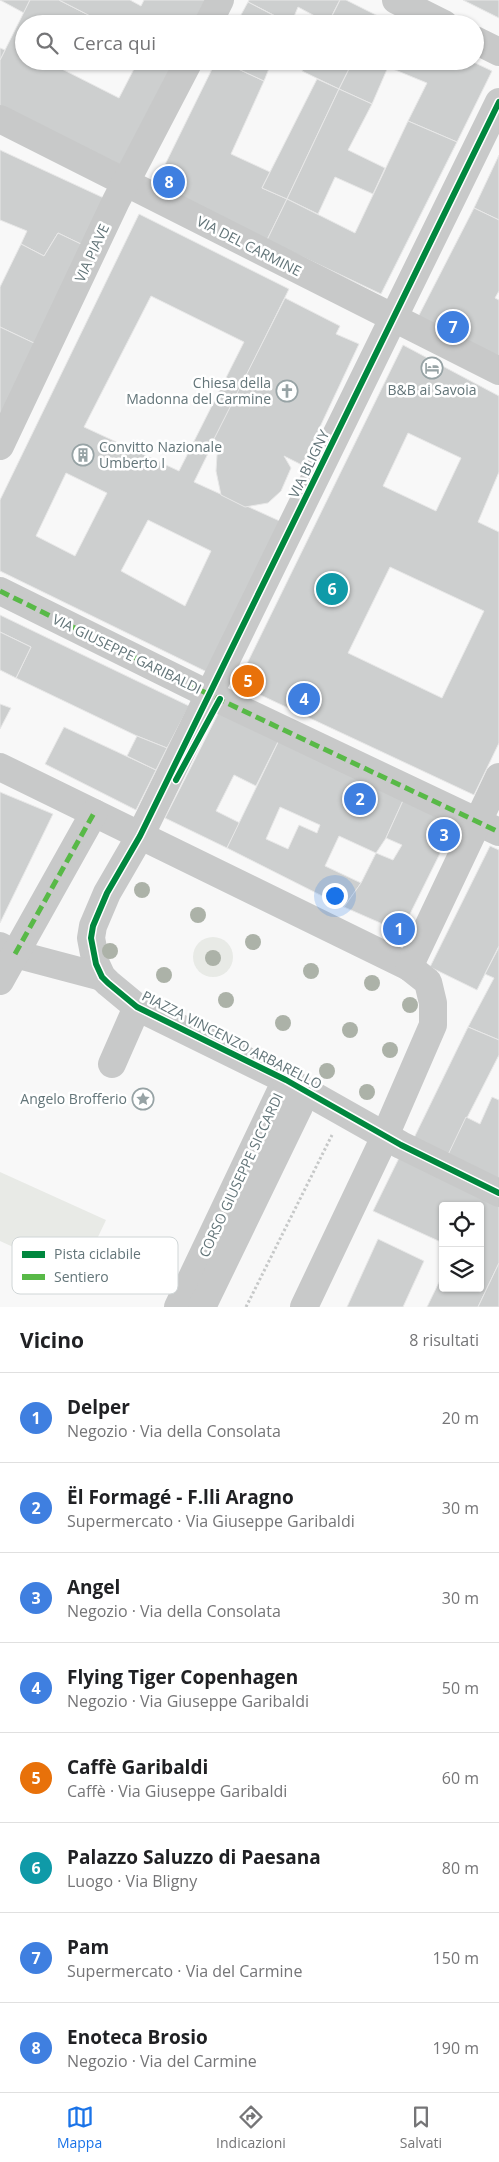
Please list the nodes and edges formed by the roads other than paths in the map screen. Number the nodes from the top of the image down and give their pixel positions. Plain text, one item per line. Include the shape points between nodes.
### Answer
1 (220, 0) edge
2 (396, 0) edge
3 (212, 15) edge
4 (426, 15) edge
5 (484, 44) edge
6 (499, 52) edge
7 (184, 70) edge
8 (499, 102) edge
9 (0, 119) edge
10 (126, 183) junction
11 (395, 317) junction
12 (499, 371) edge
13 (0, 446) edge
14 (0, 591) edge
15 (210, 695) junction
16 (0, 767) edge
17 (499, 777) edge
18 (94, 813) junction
19 (488, 827) edge
20 (140, 836) junction
21 (7, 950) edge
22 (409, 967) junction
23 (102, 977) junction
24 (0, 981) edge
25 (137, 1007) junction
26 (112, 1064) dead end
27 (286, 1080) junction
28 (385, 1135) junction
29 (499, 1193) edge
30 (178, 1307) edge
31 (202, 1307) edge
32 (288, 1307) edge
33 (304, 1307) edge

1 - 3 street
2 - 4 street
5 - 6 street
7 - 10 street, VIA PIAVE
8 - 11 street, VIA BLIGNY
9 - 10 street, VIA DEL CARMINE
10 - 11 street, VIA DEL CARMINE
10 - 13 street, VIA PIAVE
11 - 12 street, VIA DEL CARMINE
11 - 15 street, VIA BLIGNY
14 - 15 street, VIA GIUSEPPE GARIBALDI
15 - 19 street, VIA GIUSEPPE GARIBALDI
15 - 20 street, VIA BLIGNY
16 - 18 street
17 - 19 street
18 - 20 street
18 - 21 street
19 - 22 street
20 - 22 street
20 - 23 street, PIAZZA VINCENZO ARBARELLO via 107,893 93,926 93,951
21 - 23 street, PIAZZA VINCENZO ARBARELLO
21 - 24 street
22 - 28 street via 428,982 433,1003 433,1025
23 - 25 street, PIAZZA VINCENZO ARBARELLO
25 - 26 street
25 - 27 street, PIAZZA VINCENZO ARBARELLO
27 - 28 street, PIAZZA VINCENZO ARBARELLO
27 - 30 street, CORSO GIUSEPPE SICCARDI
27 - 31 street, CORSO GIUSEPPE SICCARDI via 299,1107
28 - 29 street, PIAZZA VINCENZO ARBARELLO
28 - 32 street via 370,1140
28 - 33 street

